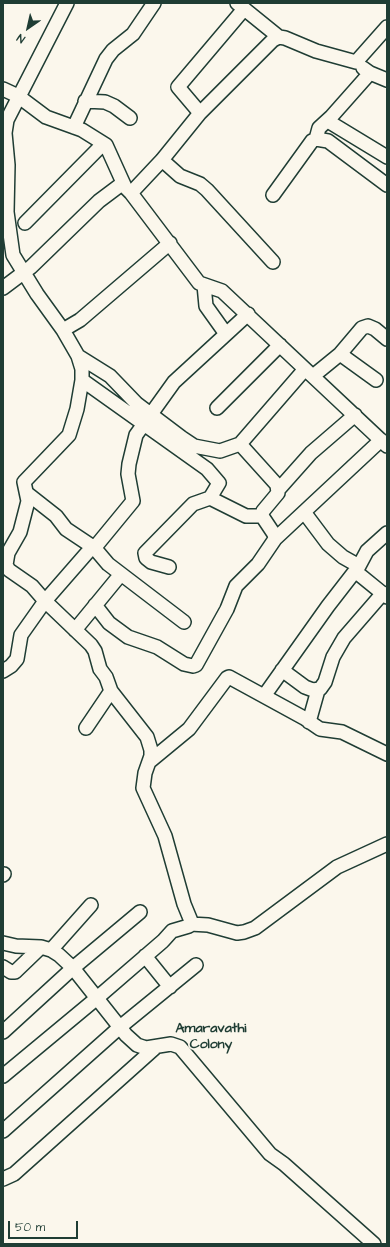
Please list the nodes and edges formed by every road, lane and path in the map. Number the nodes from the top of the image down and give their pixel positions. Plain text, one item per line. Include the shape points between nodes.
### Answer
1 (67, 3) edge
2 (154, 3) edge
3 (241, 6) edge
4 (387, 27) edge
5 (279, 37) junction
6 (356, 62) junction
7 (370, 73) junction
8 (387, 80) edge
9 (3, 89) edge
10 (18, 96) junction
11 (85, 101) junction
12 (200, 113) junction
13 (331, 117) junction
14 (130, 118) dead end
15 (74, 127) junction
16 (316, 138) junction
17 (103, 144) junction
18 (387, 157) edge
19 (162, 160) junction
20 (387, 185) edge
21 (127, 188) junction
22 (273, 195) dead end
23 (25, 223) dead end
24 (170, 243) junction
25 (273, 262) dead end
26 (24, 272) junction
27 (204, 286) junction
28 (3, 288) edge
29 (248, 314) junction
30 (63, 330) junction
31 (226, 334) junction
32 (387, 339) edge
33 (280, 345) junction
34 (340, 354) junction
35 (78, 356) junction
36 (309, 372) junction
37 (82, 380) junction
38 (376, 380) dead end
39 (217, 408) dead end
40 (355, 415) junction
41 (147, 419) junction
42 (384, 443) edge
43 (240, 444) junction
44 (279, 489) junction
45 (28, 494) junction
46 (210, 498) junction
47 (304, 512) junction
48 (262, 516) junction
49 (387, 533) edge
50 (275, 539) junction
51 (94, 548) junction
52 (169, 567) dead end
53 (357, 568) junction
54 (121, 574) junction
55 (385, 595) edge
56 (45, 601) junction
57 (95, 605) junction
58 (184, 622) dead end
59 (75, 630) junction
60 (282, 670) junction
61 (3, 671) edge
62 (318, 690) junction
63 (111, 691) junction
64 (264, 696) junction
65 (310, 722) junction
66 (86, 728) dead end
67 (387, 754) edge
68 (149, 762) junction
69 (387, 844) edge
70 (91, 905) dead end
71 (140, 912) dead end
72 (190, 924) junction
73 (3, 943) edge
74 (46, 948) junction
75 (145, 956) junction
76 (196, 965) dead end
77 (3, 967) edge
78 (73, 968) junction
79 (170, 986) junction
80 (97, 998) junction
81 (120, 1026) junction
82 (3, 1032) edge
83 (156, 1047) junction
84 (3, 1076) edge
85 (3, 1131) edge
86 (3, 1179) edge
87 (374, 1244) edge

1 - 10 street
2 - 11 street via 133,34 106,59
3 - 5 street
3 - 12 street via 178,87
4 - 6 street
5 - 6 street
5 - 12 street
6 - 7 street
7 - 8 street
7 - 13 street
9 - 10 street
10 - 15 street via 46,117
10 - 26 street via 7,120 5,133 8,165 7,212 13,255
11 - 14 street via 105,102
11 - 15 street
12 - 19 street
13 - 16 street via 320,128
13 - 18 street via 330,123
15 - 17 street
16 - 20 street via 328,141
16 - 22 street
17 - 21 street via 110,152
17 - 23 street
19 - 21 street
19 - 25 street via 180,176 200,184 207,190
21 - 24 street
21 - 26 street via 99,201
24 - 27 street
24 - 30 street via 80,320
26 - 28 street
26 - 30 street
27 - 29 street via 222,291
27 - 31 street via 206,306
29 - 31 street
29 - 33 street
30 - 35 street
31 - 41 street via 174,382
32 - 34 street via 368,326 362,328
33 - 36 street
33 - 39 street
34 - 36 street
34 - 38 street
35 - 37 street
35 - 41 street via 110,376 137,404
36 - 40 street
36 - 43 street
37 - 41 street
37 - 45 street via 73,428 64,441 26,479 24,486
40 - 42 street
40 - 44 street via 311,453
41 - 43 street via 194,446 220,451
41 - 46 street via 218,480 218,487
41 - 51 street via 136,435 129,464 132,501
42 - 47 street
43 - 44 street
44 - 48 street
45 - 51 street via 56,516 66,529
45 - 56 street via 24,519 8,553 6,565 9,570 32,586
46 - 48 street via 246,516
46 - 52 street via 204,498 190,506 145,553 151,562
47 - 50 street
47 - 53 street via 328,544
48 - 50 street
49 - 53 street via 367,551
50 - 57 street via 258,564 236,586 227,609 193,666 118,631
51 - 54 street
51 - 56 street
53 - 55 street
53 - 60 street
54 - 57 street
54 - 58 street
55 - 62 street via 344,638 333,657 325,682
56 - 59 street
56 - 61 street via 21,635 17,659
57 - 59 street
59 - 63 street via 93,648
60 - 62 street via 298,682
60 - 64 street
62 - 65 street
63 - 66 street
63 - 68 street via 146,737 151,750
64 - 65 street
64 - 68 street via 227,678 189,729
65 - 67 street via 320,729 342,732
68 - 72 street via 143,788 165,836
69 - 72 street via 337,867 249,930 237,933 208,925
70 - 74 street
71 - 78 street
72 - 75 street via 172,931
73 - 74 street
74 - 77 street via 15,972
74 - 78 street
75 - 79 street
75 - 80 street
76 - 79 street
78 - 80 street
78 - 82 street
79 - 81 street
80 - 81 street
80 - 84 street
81 - 83 street via 137,1045 146,1048
81 - 85 street
83 - 86 street via 14,1174
83 - 87 street via 171,1044 180,1047 270,1154

